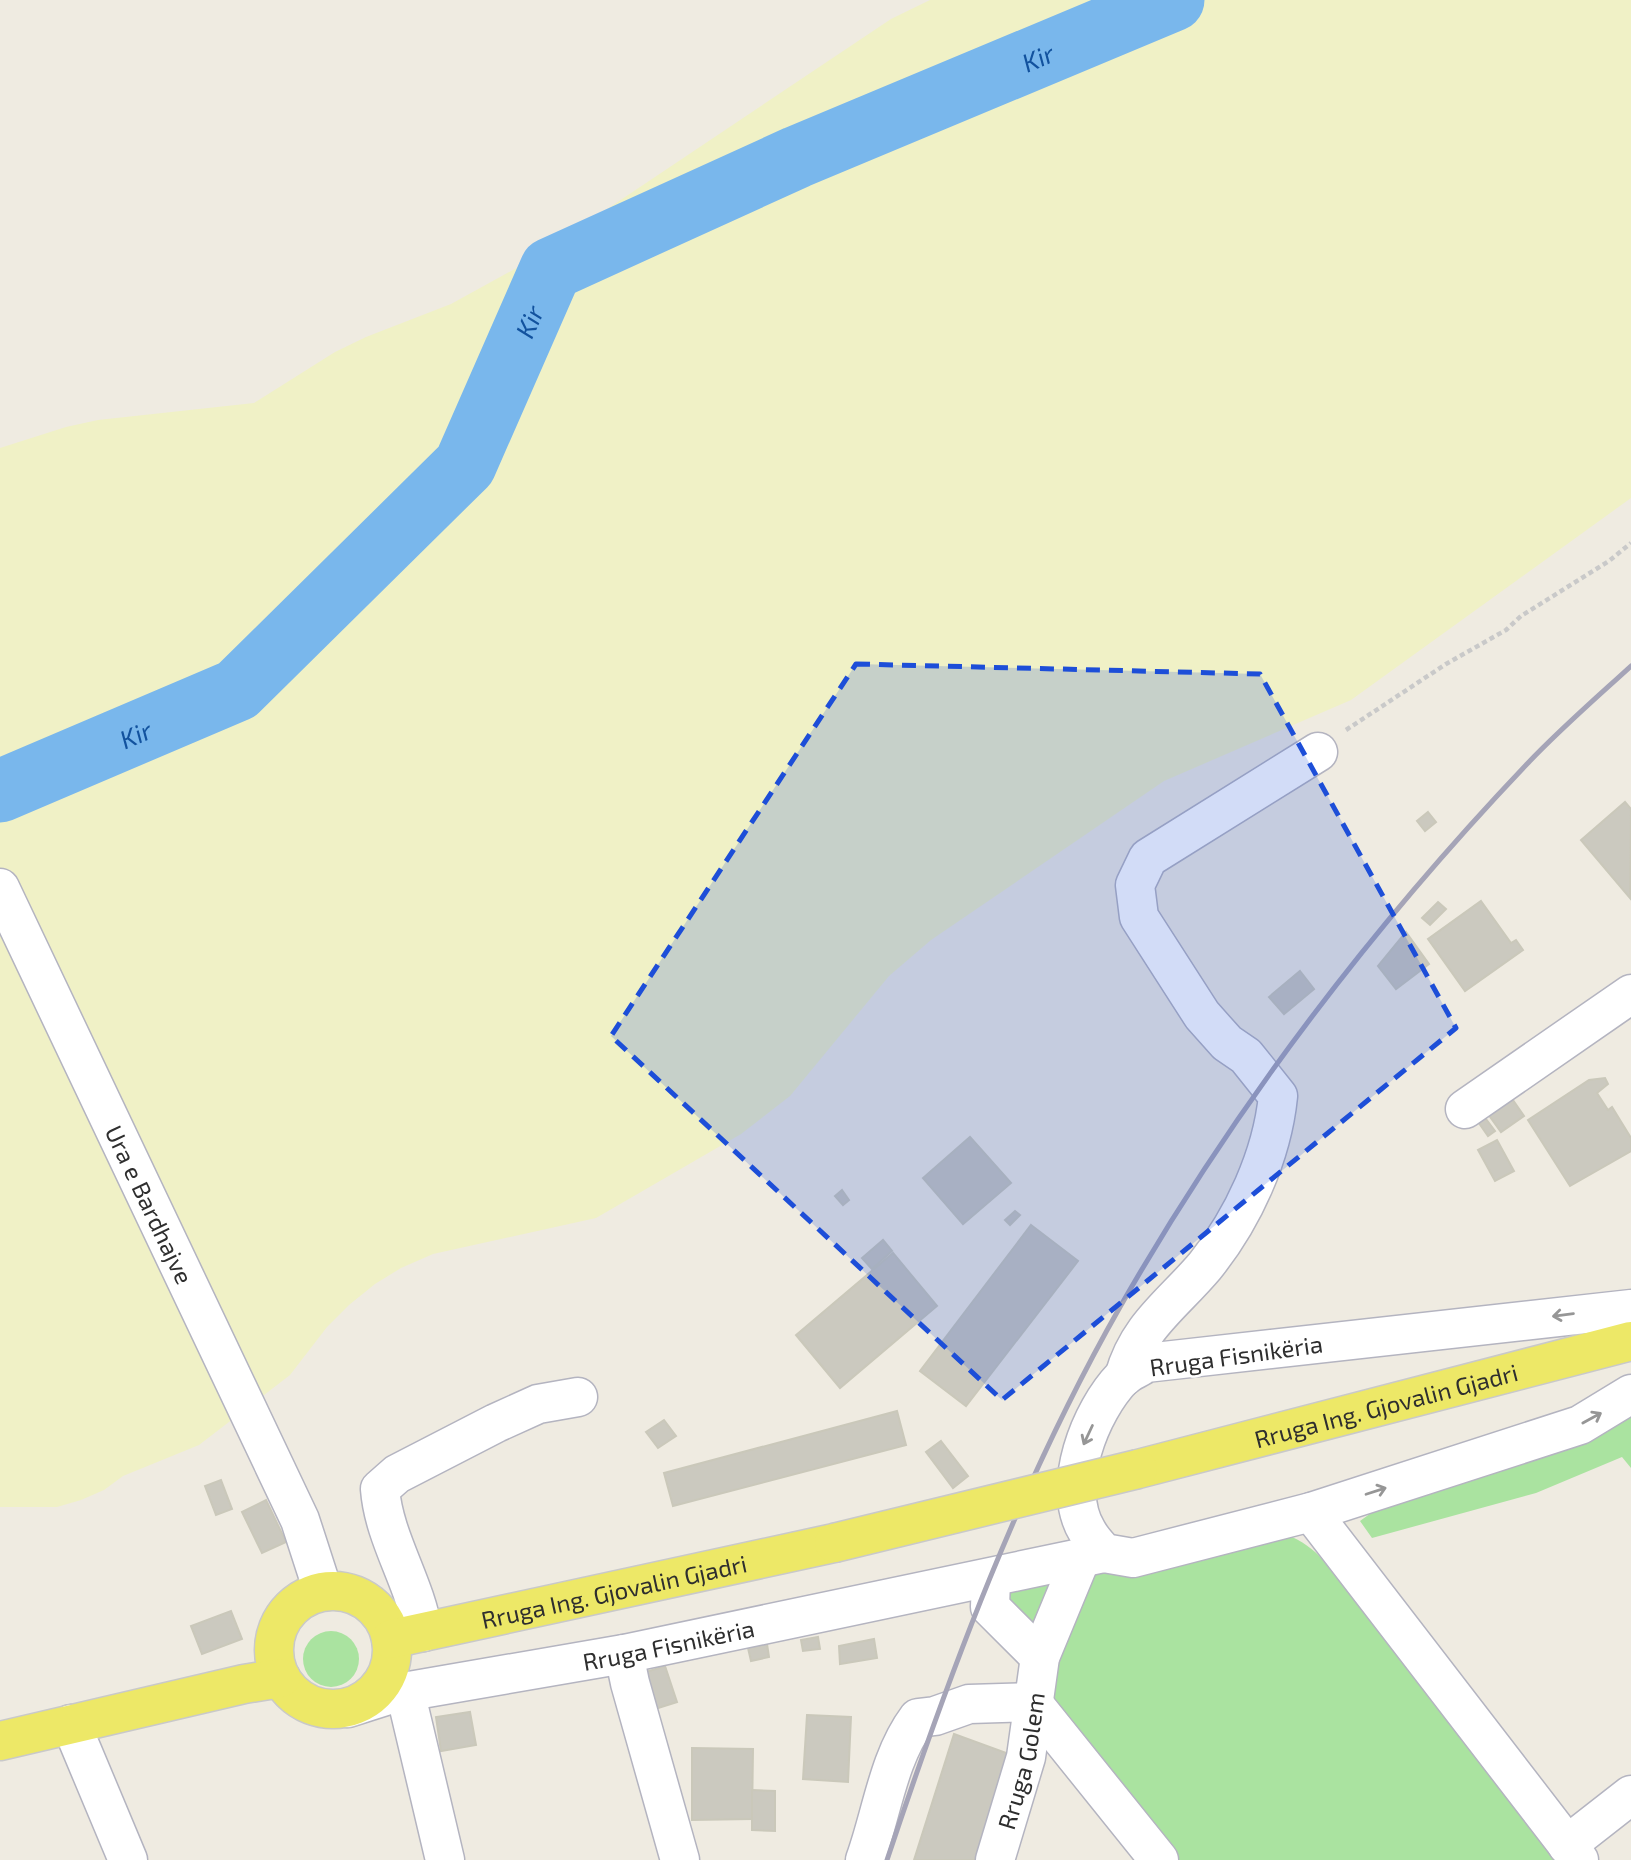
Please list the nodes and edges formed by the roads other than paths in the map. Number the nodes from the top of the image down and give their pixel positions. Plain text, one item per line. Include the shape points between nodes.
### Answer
1 (1318, 752) road end
2 (0, 888) edge
3 (1631, 994) edge
4 (1465, 1109) dead end
5 (1631, 1309) edge
6 (1631, 1341) edge
7 (1124, 1377) junction
8 (1631, 1394) edge
9 (578, 1397) dead end
10 (1311, 1512) junction
11 (1092, 1555) junction
12 (991, 1578) junction
13 (323, 1591) junction
14 (407, 1635) junction
15 (624, 1654) junction
16 (1040, 1657) junction
17 (281, 1678) junction
18 (405, 1691) junction
19 (1032, 1702) junction
20 (348, 1707) junction
21 (71, 1724) junction
22 (0, 1741) edge
23 (1631, 1795) edge
24 (1573, 1852) edge
25 (128, 1860) edge
26 (445, 1860) edge
27 (680, 1860) edge
28 (865, 1860) edge
29 (995, 1860) edge
30 (1159, 1860) edge

1 - 7 street via 1148,858 1135,885 1139,917 1190,999 1279,1096 1268,1147 1236,1219 1204,1266 1150,1322
2 - 13 street, Ura e Bardhajve via 300,1520
3 - 4 street
5 -> 7 street, Rruga Fisnikëria via 1146,1363
6 - 14 main road, Rruga Ing. Gjovalin Gjadri, bridge via 834,1543
7 -> 11 street, Rruga Fisnikëria via 1098,1413 1077,1471 1078,1502
10 -> 8 street via 1580,1425
9 - 14 street via 538,1404 496,1423 397,1474 380,1489 382,1513 418,1604
10 - 11 street via 1133,1558
10 - 24 street
11 - 12 street, Rruga Fisnikëria
11 - 16 street, Rruga Golem
12 - 15 street, Rruga Fisnikëria
12 - 16 street via 990,1607
13 - 14 main road via 342,1591 367,1602 385,1622
13 - 17 main road via 302,1599 286,1614 276,1634 274,1657
14 - 20 main road via 374,1693
15 - 18 street, Rruga Fisnikëria
15 - 27 street
16 - 19 street, Rruga Golem
17 - 20 main road via 298,1698 322,1708
17 - 21 main road
18 - 20 street, Rruga Fisnikëria
18 - 26 street
19 - 28 street via 969,1703 918,1718 904,1736 895,1760
19 - 29 street, Rruga Golem via 1026,1757
19 - 30 street
21 - 22 main road
21 - 25 street
23 - 24 street

